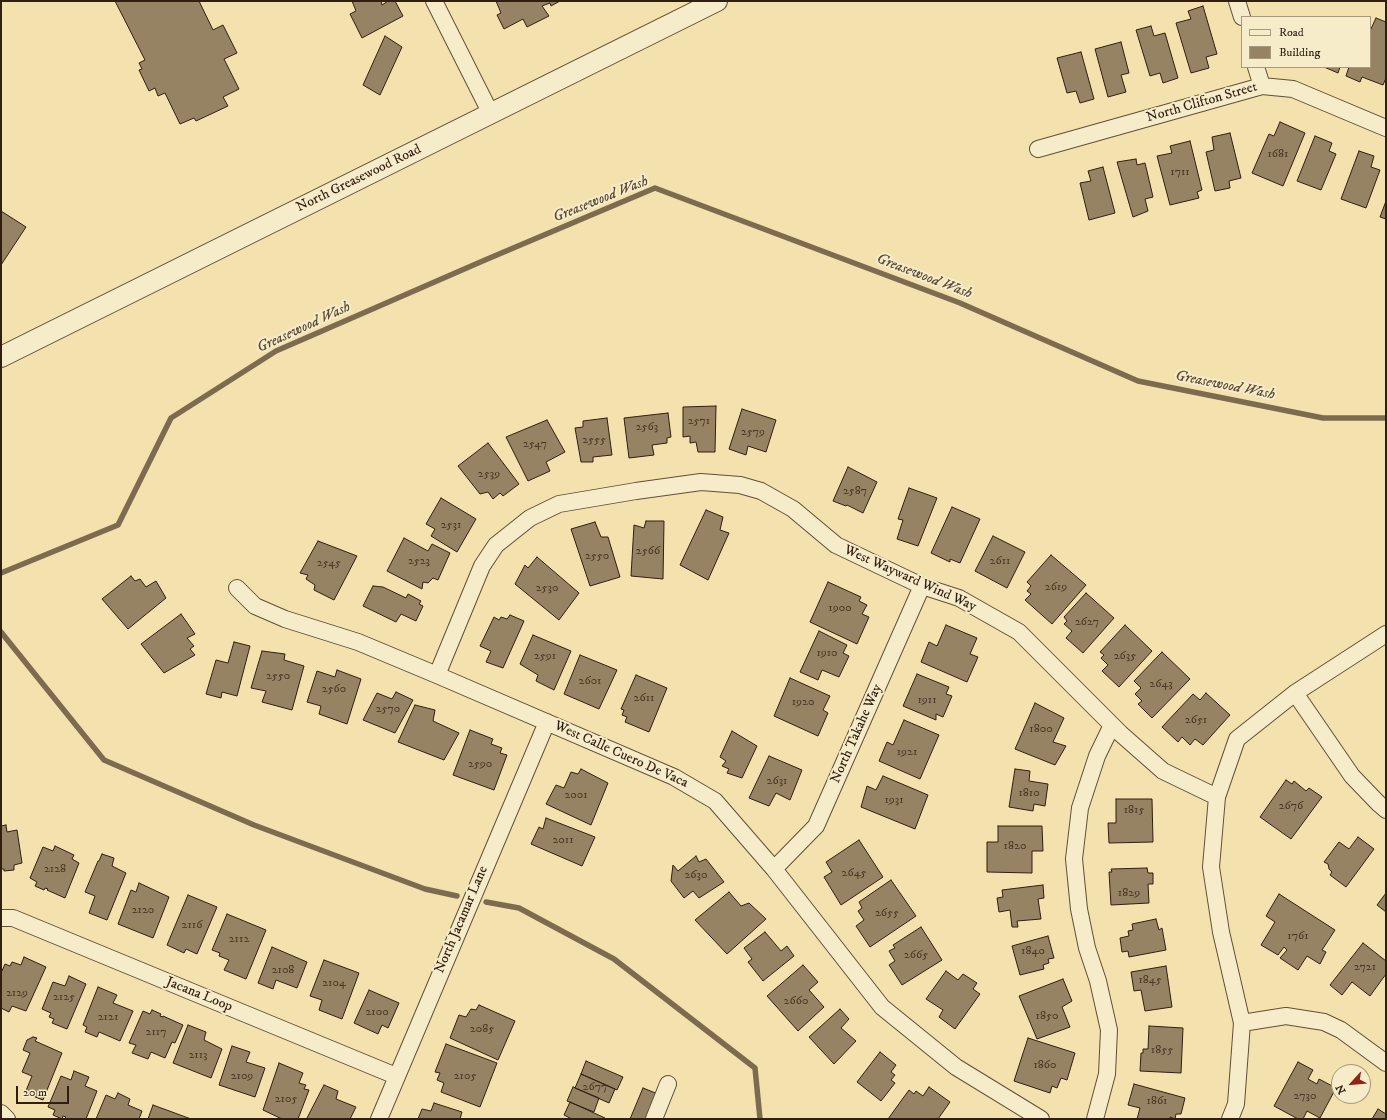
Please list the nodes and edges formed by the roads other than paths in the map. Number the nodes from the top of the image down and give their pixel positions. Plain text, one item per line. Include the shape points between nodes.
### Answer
1 (434, 1) edge
2 (717, 1) edge
3 (1237, 1) edge
4 (1242, 16) edge
5 (1256, 68) edge
6 (1262, 86) junction
7 (491, 114) junction
8 (1386, 128) edge
9 (1038, 149) dead end
10 (1, 357) edge
11 (922, 586) junction
12 (237, 588) dead end
13 (1386, 634) edge
14 (437, 674) junction
15 (1294, 693) junction
16 (547, 722) junction
17 (1112, 725) junction
18 (1217, 797) junction
19 (1386, 810) edge
20 (774, 869) junction
21 (1, 918) edge
22 (1242, 1022) junction
23 (1386, 1063) edge
24 (396, 1076) junction
25 (668, 1084) dead end
26 (1, 1113) edge
27 (7, 1119) edge
28 (379, 1119) edge
29 (654, 1119) edge
30 (1041, 1119) edge
31 (1094, 1119) edge
32 (1230, 1119) edge

1 - 7 street
2 - 7 street, North Greasewood Road
3 - 4 street
5 - 6 street
6 - 8 street, North Clifton Street via 1293,89
6 - 9 street, North Clifton Street
7 - 10 street, North Greasewood Road
11 - 14 street, West Wayward Wind Way via 836,545 793,509 761,491 740,485 701,482 559,504 530,518 496,545 482,566
11 - 17 street, West Wayward Wind Way via 959,598 1018,632
11 - 20 street, North Takahe Way via 816,826
12 - 14 street, West Calle Cuero De Vaca via 255,606 285,619 358,642
13 - 15 street
14 - 16 street, West Calle Cuero De Vaca
15 - 18 street via 1237,739
15 - 19 street via 1352,776
16 - 20 street, West Calle Cuero De Vaca via 674,776 715,801
16 - 24 street, North Jacamar Lane
17 - 18 street, West Wayward Wind Way via 1163,771
17 - 31 street via 1097,756 1080,808 1074,859 1078,909 1109,1030 1107,1074
18 - 22 street via 1210,867 1221,932
20 - 30 street, West Calle Cuero De Vaca via 882,1007 956,1067
21 - 24 street, Jacana Loop via 13,918
22 - 23 street via 1286,1016 1324,1022 1341,1030
22 - 32 street via 1236,1104
24 - 28 street, North Jacamar Lane
25 - 29 street
26 - 27 street

